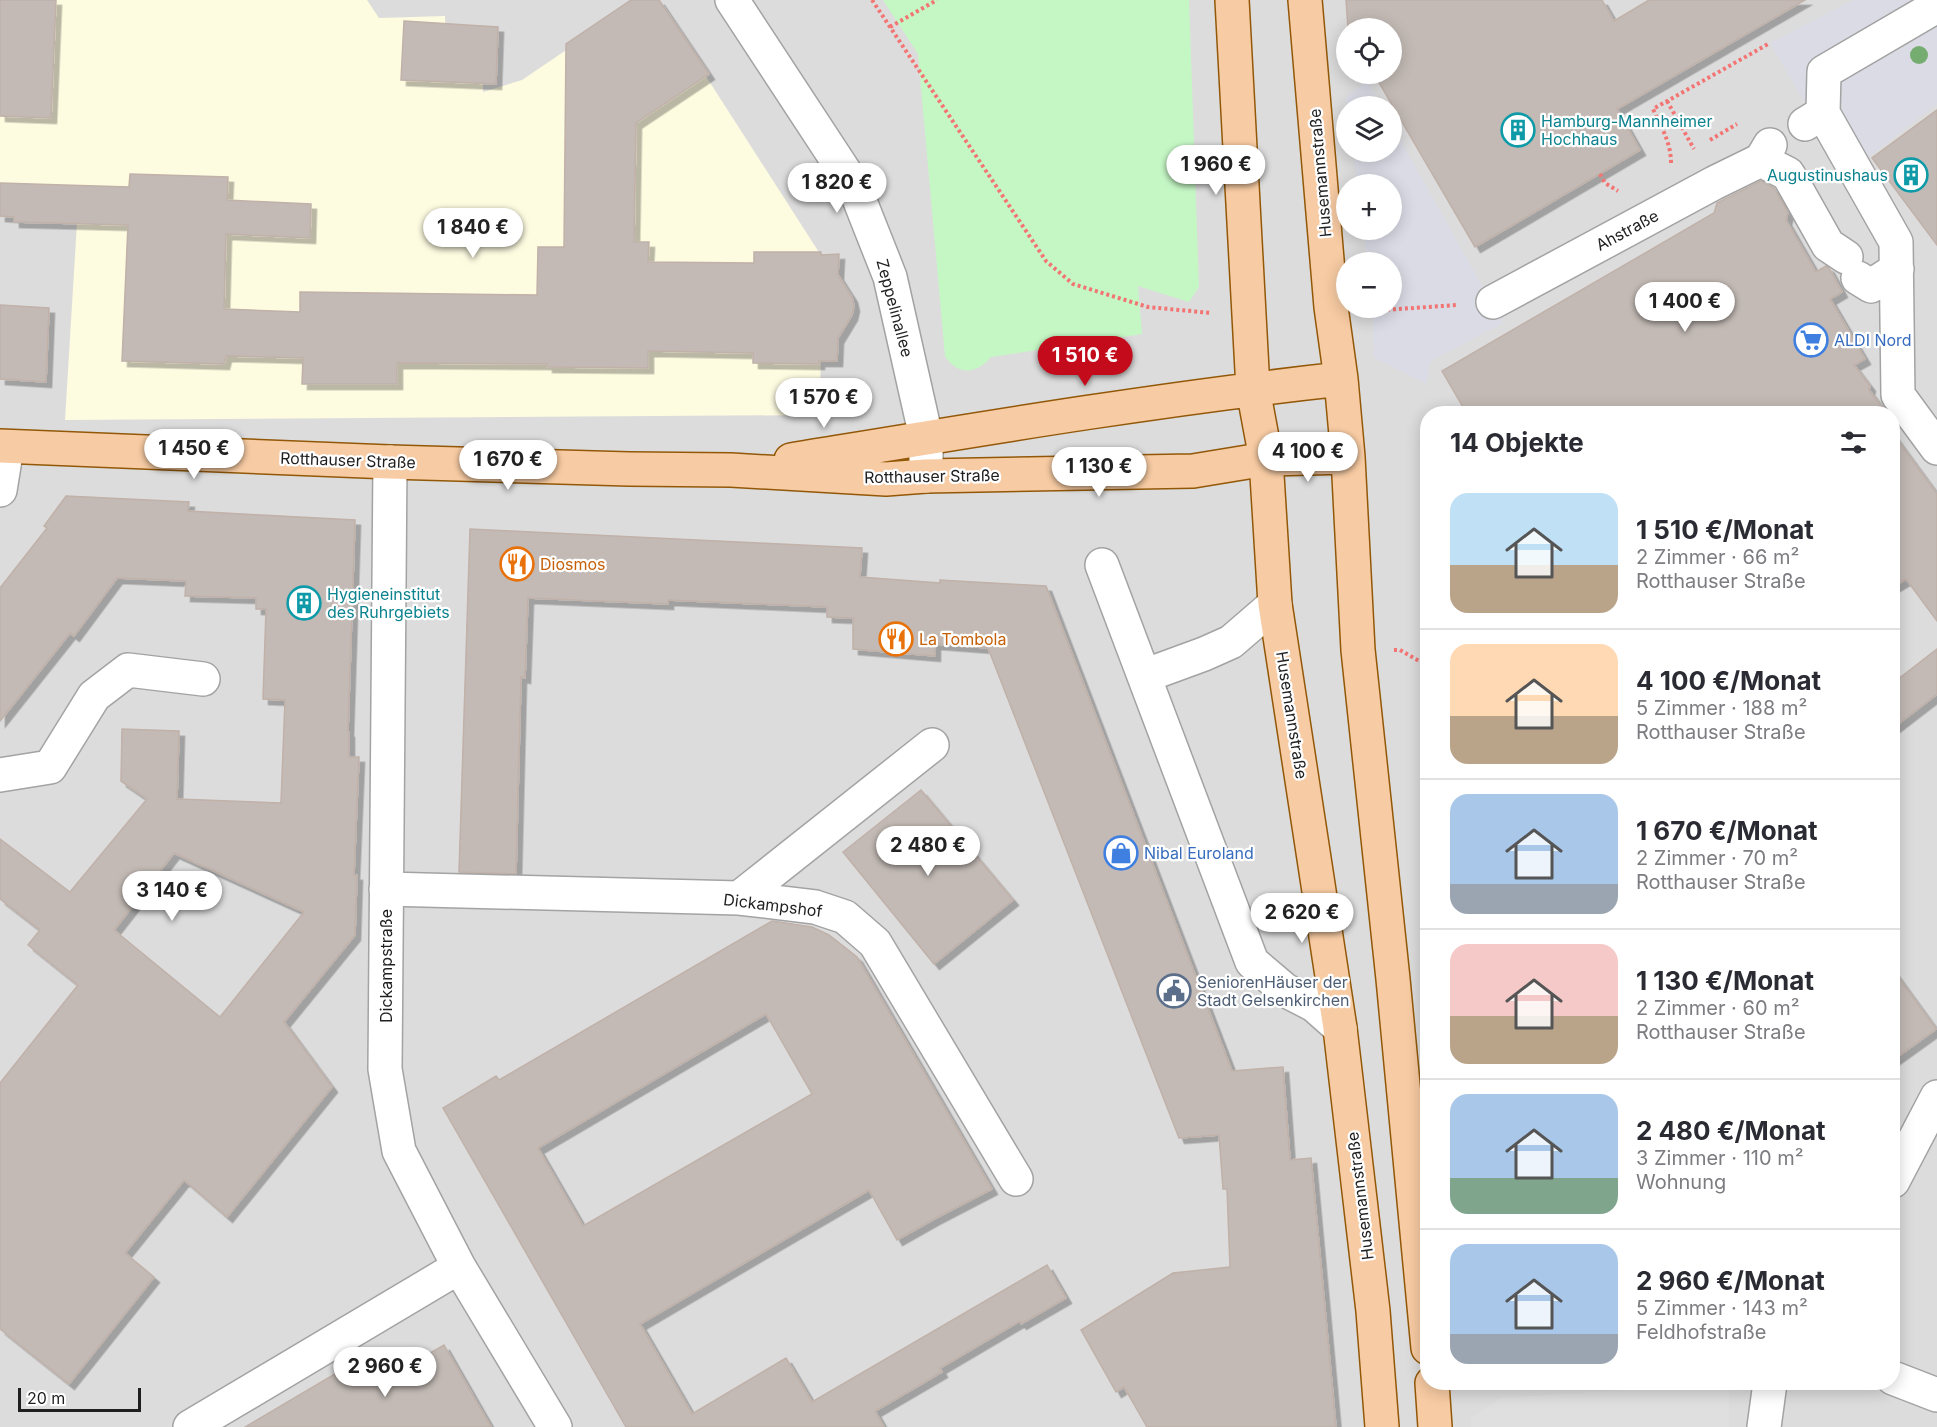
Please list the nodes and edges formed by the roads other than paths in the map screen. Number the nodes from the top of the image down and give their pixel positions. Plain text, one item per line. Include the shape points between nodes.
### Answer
1 (732, 0) edge
2 (1232, 0) edge
3 (1305, 0) edge
4 (1937, 6) edge
5 (1789, 135) junction
6 (1897, 269) junction
7 (1493, 303) road end
8 (1341, 379) junction
9 (1253, 389) junction
10 (926, 437) junction
11 (4, 447) edge
12 (1937, 448) edge
13 (1348, 457) junction
14 (1266, 459) junction
15 (390, 462) junction
16 (731, 470) junction
17 (926, 476) junction
18 (0, 490) edge
19 (1102, 565) dead end
20 (1275, 604) junction
21 (1144, 676) junction
22 (203, 679) dead end
23 (932, 745) dead end
24 (0, 775) edge
25 (386, 889) junction
26 (739, 898) junction
27 (1340, 1028) junction
28 (1937, 1097) edge
29 (1900, 1168) edge
30 (1016, 1179) dead end
31 (1420, 1261) edge
32 (459, 1267) junction
33 (1900, 1381) edge
34 (1432, 1390) edge
35 (1769, 1390) edge
36 (1937, 1395) edge
37 (190, 1427) edge
38 (555, 1427) edge
39 (1382, 1427) edge
40 (1435, 1427) edge
41 (1764, 1427) edge

1 - 10 street, Zeppelinallee via 854,186 890,277
2 - 9 main road, Husemannstraße
3 - 8 main road, Husemannstraße via 1331,307
4 - 5 street via 1824,72
5 - 6 street via 1896,242
5 - 6 street via 1788,174 1828,245 1870,286
5 - 7 street, Ahstraße via 1713,183
6 - 12 street via 1898,395
8 - 9 main road, Rotthauser Straße
8 - 13 main road, Husemannstraße
9 - 10 main road, Rotthauser Straße
9 - 14 main road, Husemannstraße
10 - 16 main road, Rotthauser Straße
10 - 17 street, Zeppelinallee
11 - 15 main road, Rotthauser Straße
11 - 18 street
13 - 14 main road, Rotthauser Straße
13 - 31 main road, Husemannstraße via 1358,650
14 - 17 main road, Rotthauser Straße via 1193,471
14 - 20 main road, Husemannstraße
15 - 16 main road, Rotthauser Straße
15 - 25 street, Dickampstraße
16 - 17 main road, Rotthauser Straße via 886,479
19 - 21 street
20 - 21 street via 1230,642
20 - 27 main road, Husemannstraße
21 - 27 street via 1252,962
22 - 24 street via 128,670 94,696 50,767
23 - 26 street
25 - 26 street, Dickampshof
25 - 32 street, Dickampstraße via 385,1069 399,1151
26 - 30 street, Dickampshof via 815,907 845,917 875,943
27 - 39 main road, Husemannstraße via 1373,1311
28 - 29 street
32 - 37 street
32 - 38 street, Dickampstraße
33 - 36 street
34 - 40 main road
35 - 41 street

